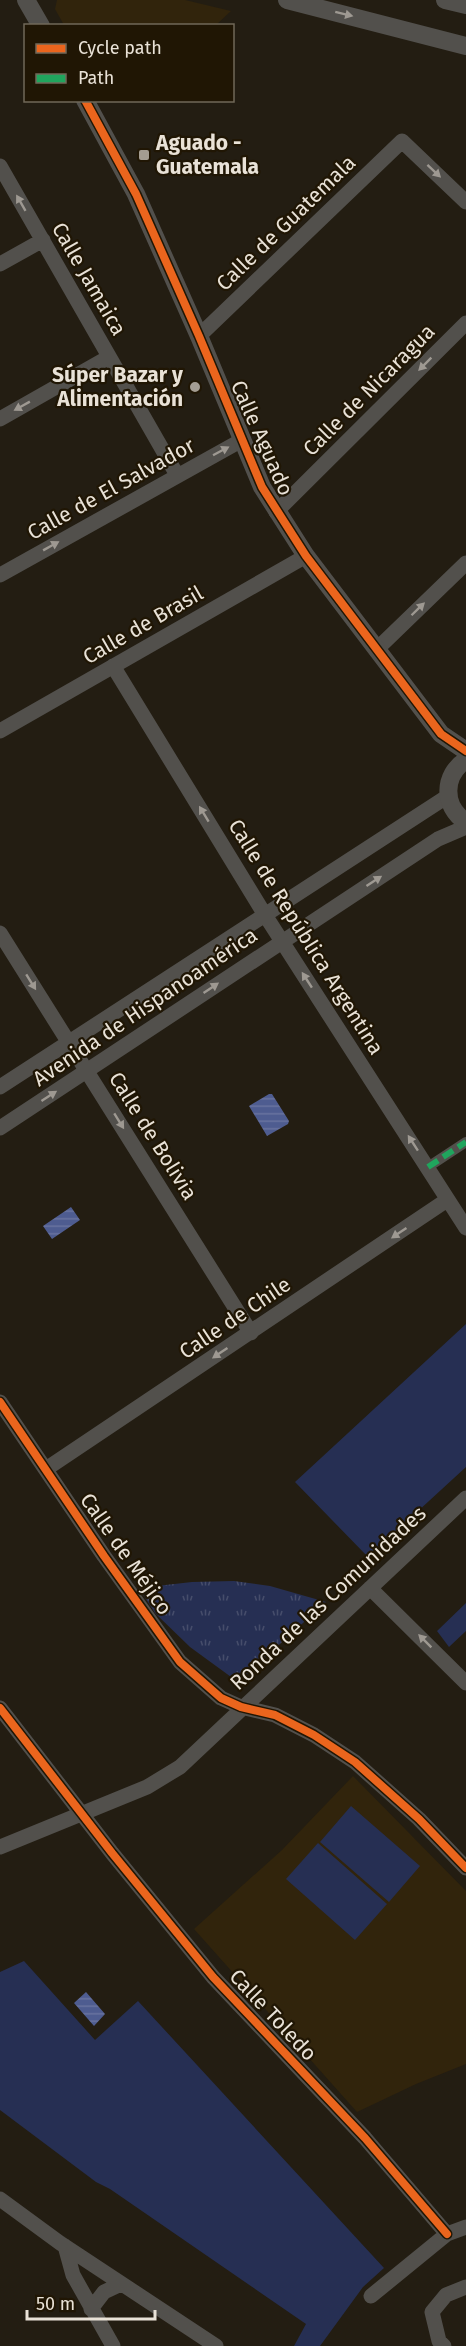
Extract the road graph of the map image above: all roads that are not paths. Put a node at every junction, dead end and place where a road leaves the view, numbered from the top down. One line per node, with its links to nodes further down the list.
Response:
1 (26, 0): 5 (street)
2 (287, 0): 6 (street, one-way to 6)
3 (445, 0): 4 (street)
4 (466, 5)
5 (40, 24)
6 (466, 46)
7 (86, 102): 13 (street, Calle Aguado)
8 (0, 166): 10 (street, Calle Jamaica, one-way to 8)
9 (466, 202): 13 (street, Calle de Guatemala, one-way to 9)
10 (43, 240): 11 (street); 14 (street, Calle Jamaica)
11 (0, 264)
12 (466, 323): 18 (street, Calle de Nicaragua, one-way to 18)
13 (199, 336): 16 (street, Calle Aguado)
14 (110, 357): 15 (street, one-way to 15); 17 (street, Calle Jamaica)
15 (0, 419)
16 (242, 440): 17 (street, Calle de El Salvador, one-way to 16); 18 (street, Calle Aguado)
17 (177, 475): 21 (street, Calle de El Salvador, one-way to 17)
18 (276, 512): 19 (street, Calle Aguado)
19 (306, 556): 22 (street, Calle Aguado); 23 (street, Calle de Brasil)
20 (466, 563): 22 (street, one-way to 20)
21 (0, 575)
22 (376, 650): 25 (street, Calle Aguado)
23 (113, 666): 24 (street, Calle de Brasil); 32 (street, Calle de República Argentina, one-way to 23)
24 (0, 731)
25 (441, 734): 26 (street, Calle Aguado); 28 (street, Calle Aguado)
26 (466, 751)
27 (466, 760): 28 (street)
28 (451, 776): 29 (street)
29 (448, 796): 30 (street); 32 (street, Avenida de Hispanoamérica)
30 (466, 822)
31 (466, 826): 34 (street, Avenida de Hispanoamérica, one-way to 31)
32 (265, 915): 34 (street, Calle de República Argentina); 35 (street, Avenida de Hispanoamérica)
33 (0, 933): 35 (street, Calle de Bolivia, one-way to 35)
34 (282, 941): 36 (street, Avenida de Hispanoamérica, one-way to 34); 40 (street, Calle de República Argentina, one-way to 34)
35 (69, 1042): 36 (street, Calle de Bolivia); 37 (street, Avenida de Hispanoamérica)
36 (88, 1071): 38 (street, Avenida de Hispanoamérica, one-way to 36); 43 (street, Calle de Bolivia, one-way to 43)
37 (0, 1087)
38 (0, 1128)
39 (466, 1142): 40 (street)
40 (428, 1167): 41 (street, Calle de República Argentina)
41 (447, 1200): 42 (street, Calle de República Argentina); 43 (street, Calle de Chile, one-way to 43)
42 (466, 1228)
43 (251, 1333): 45 (street, Calle de Chile, one-way to 45)
44 (0, 1402): 45 (street, Calle de Méjico)
45 (46, 1469): 49 (street, Calle de Méjico)
46 (466, 1498): 47 (street, Ronda de las Comunidades)
47 (370, 1588): 48 (street, one-way to 47); 49 (street, Ronda de las Comunidades)
48 (466, 1683)
49 (241, 1707): 51 (street, Ronda de las Comunidades); 53 (street, Calle de Méjico)
50 (0, 1708): 51 (street, Calle Toledo)
51 (82, 1814): 52 (street, Ronda de las Comunidades); 56 (street, Calle Toledo)
52 (0, 1846)
53 (466, 1868)
54 (0, 2199): 57 (street)
55 (466, 2227): 56 (street)
56 (447, 2234): 60 (street)
57 (65, 2246): 58 (street); 61 (street)
58 (121, 2284): 61 (street); 63 (street)
59 (466, 2288): 64 (street)
60 (371, 2296)
61 (91, 2309): 62 (street)
62 (113, 2346)
63 (216, 2346)
64 (444, 2346)

